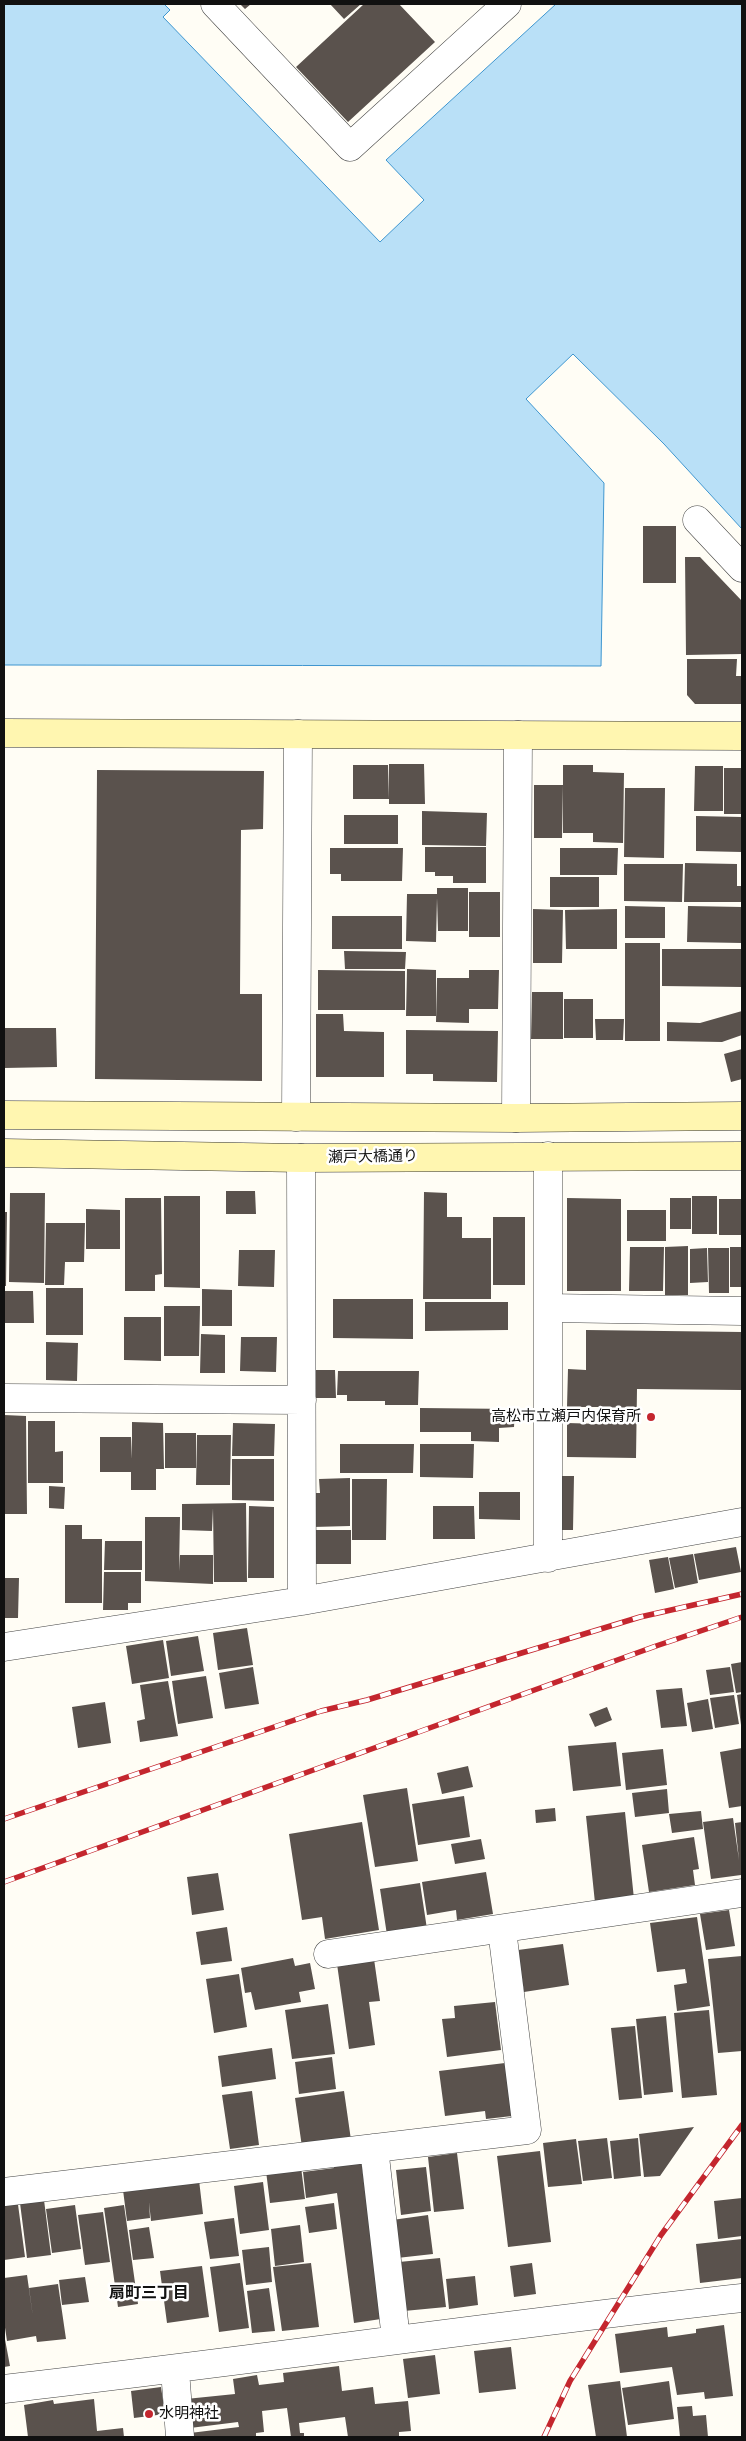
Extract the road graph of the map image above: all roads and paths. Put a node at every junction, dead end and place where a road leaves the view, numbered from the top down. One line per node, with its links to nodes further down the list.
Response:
1 (215, 4): 2 (street)
2 (507, 4)
3 (698, 520): 4 (street)
4 (742, 568)
5 (4, 733): 6 (street)
6 (298, 734): 7 (street); 11 (street)
7 (518, 735): 8 (street); 12 (street)
8 (742, 736)
9 (4, 1116): 11 (street)
10 (742, 1116): 12 (street)
11 (296, 1118): 12 (street)
12 (516, 1118)
13 (4, 1154): 16 (street, 瀬戸大橋通り)
14 (548, 1156): 15 (street, 瀬戸大橋通り); 16 (street, 瀬戸大橋通り); 17 (street)
15 (742, 1156)
16 (301, 1158): 20 (street)
17 (548, 1308): 18 (street); 22 (street)
18 (742, 1311)
19 (4, 1398): 20 (street)
20 (302, 1400): 23 (street)
21 (742, 1522): 22 (street)
22 (548, 1558): 23 (street)
23 (302, 1601): 24 (street)
24 (4, 1647)
25 (742, 1892): 26 (street)
26 (502, 1930): 27 (street); 28 (street)
27 (328, 1954)
28 (374, 2148): 29 (street); 31 (street)
29 (4, 2192)
30 (742, 2298): 31 (street)
31 (396, 2339): 32 (street)
32 (175, 2370): 33 (street); 34 (street)
33 (4, 2389)
34 (180, 2437)

